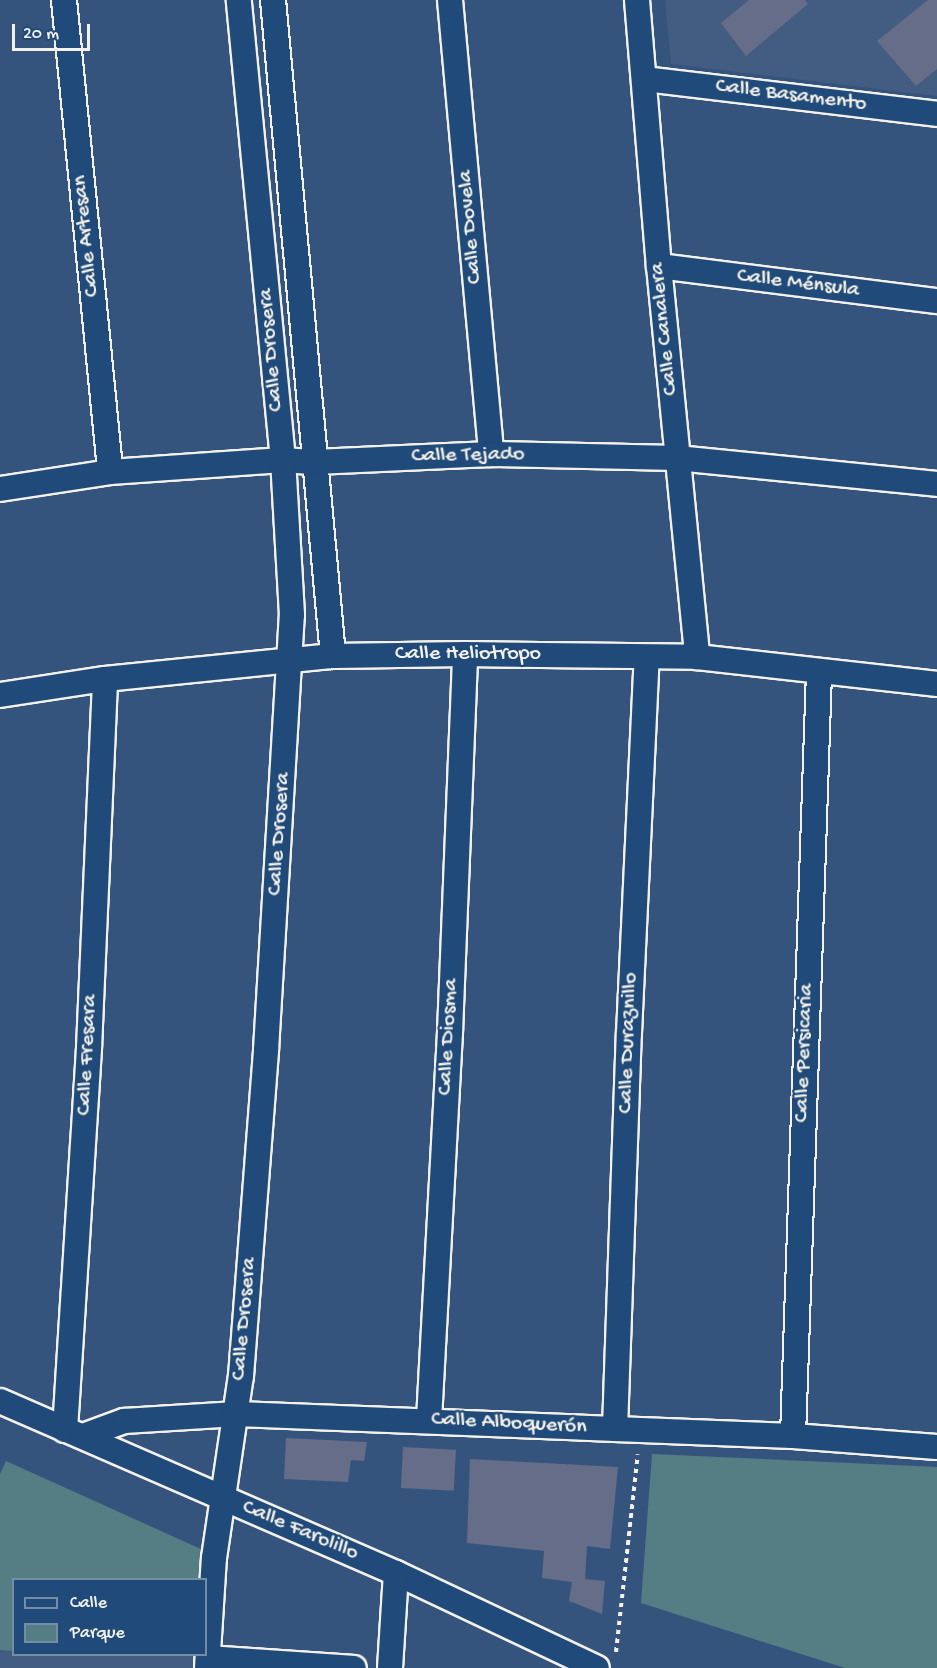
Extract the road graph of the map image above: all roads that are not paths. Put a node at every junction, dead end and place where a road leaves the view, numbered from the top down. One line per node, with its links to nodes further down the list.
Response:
1 (64, 0): 14 (street, Calle Artesan)
2 (239, 0): 12 (street, Calle Drosera)
3 (273, 0): 13 (street, Calle Drosera)
4 (450, 0): 10 (street, Calle Dovela)
5 (637, 0): 6 (street, Calle Canalera)
6 (645, 79): 7 (street, Calle Basamento); 8 (street, Calle Canalera)
7 (937, 114)
8 (659, 266): 9 (street, Calle Ménsula); 11 (street, Calle Canalera)
9 (937, 301)
10 (491, 454): 11 (street, Calle Tejado); 13 (street, Calle Tejado)
11 (678, 458): 15 (street, Calle Tejado); 20 (street, Calle Canalera)
12 (283, 460): 13 (street, Calle Tejado); 14 (street, Calle Tejado); 21 (street, Calle Drosera)
13 (315, 462): 18 (street, Calle Drosera)
14 (110, 472): 16 (street, Calle Tejado)
15 (937, 484)
16 (0, 489)
17 (465, 654): 18 (street, Calle Heliotropo); 19 (street, Calle Heliotropo); 28 (street, Calle Diosma)
18 (333, 656): 21 (street, Calle Heliotropo)
19 (647, 657): 20 (street, Calle Heliotropo); 29 (street, Calle Duraznillo)
20 (697, 657): 22 (street, Calle Heliotropo)
21 (290, 662): 23 (street, Calle Heliotropo); 27 (street, Calle Drosera)
22 (819, 671): 24 (street, Calle Heliotropo); 31 (street, Calle Persicaria)
23 (105, 679): 25 (street, Calle Heliotropo); 30 (street, Calle Fresara)
24 (937, 684)
25 (0, 695)
26 (0, 1401): 30 (street, Calle Farolillo)
27 (237, 1414): 28 (street, Calle Alboquerón); 30 (street, Calle Alboquerón); 33 (street, Calle Drosera)
28 (429, 1420): 29 (street, Calle Alboquerón)
29 (615, 1429): 31 (street, Calle Alboquerón)
30 (74, 1433): 33 (street, Calle Farolillo)
31 (793, 1436): 32 (street, Calle Alboquerón)
32 (937, 1447)
33 (224, 1499): 34 (street, Calle Farolillo); 36 (street, Calle Drosera)
34 (396, 1573): 37 (street, Calle Farolillo); 39 (street)
35 (606, 1662): 37 (street, Calle Farolillo)
36 (208, 1663): 38 (street)
37 (573, 1663)
38 (354, 1668)
39 (390, 1668)

